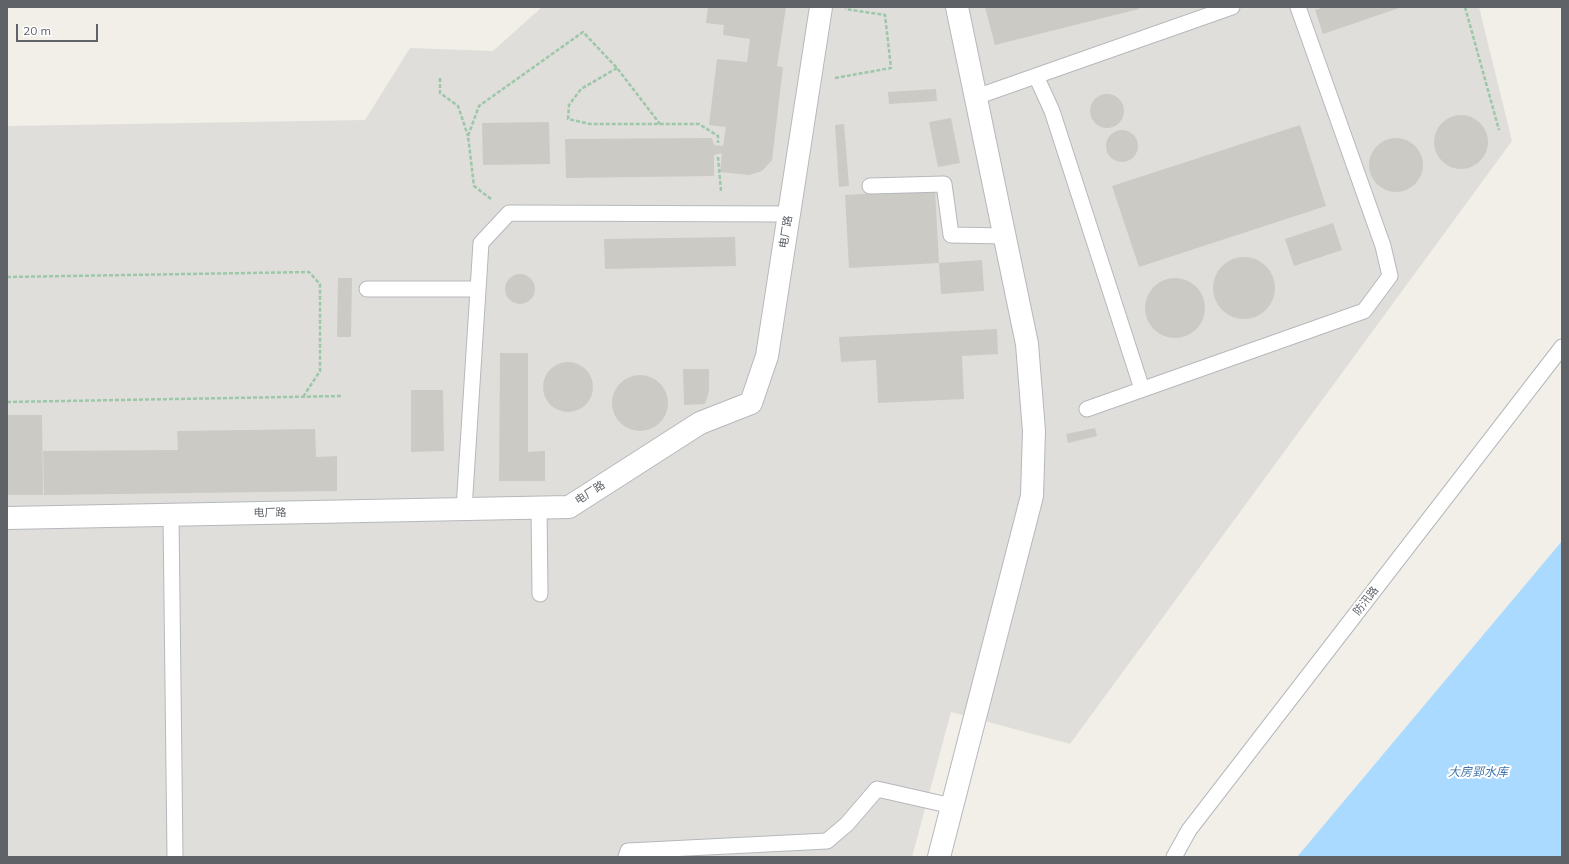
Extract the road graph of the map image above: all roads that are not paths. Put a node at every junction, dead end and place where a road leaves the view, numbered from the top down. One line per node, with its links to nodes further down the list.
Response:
1 (957, 7): 6 (street)
2 (1232, 7): 5 (lane)
3 (1298, 7): 13 (lane)
4 (830, 8): 8 (street, 电厂路)
5 (1036, 76): 6 (lane); 13 (lane)
6 (976, 97): 9 (street)
7 (870, 186): 9 (lane)
8 (789, 214): 11 (lane); 15 (street, 电厂路)
9 (1005, 236): 20 (street)
10 (367, 289): 11 (lane)
11 (478, 289): 16 (lane)
12 (1562, 347): 24 (lane, 防汛路)
13 (1142, 389): 14 (lane)
14 (1087, 409)
15 (539, 508): 16 (street, 电厂路); 19 (lane)
16 (464, 509): 17 (street, 电厂路)
17 (171, 515): 18 (street, 电厂路); 21 (lane)
18 (7, 518)
19 (540, 594)
20 (952, 806): 22 (lane); 23 (street)
21 (175, 857)
22 (626, 857)
23 (939, 857)
24 (1174, 857)

